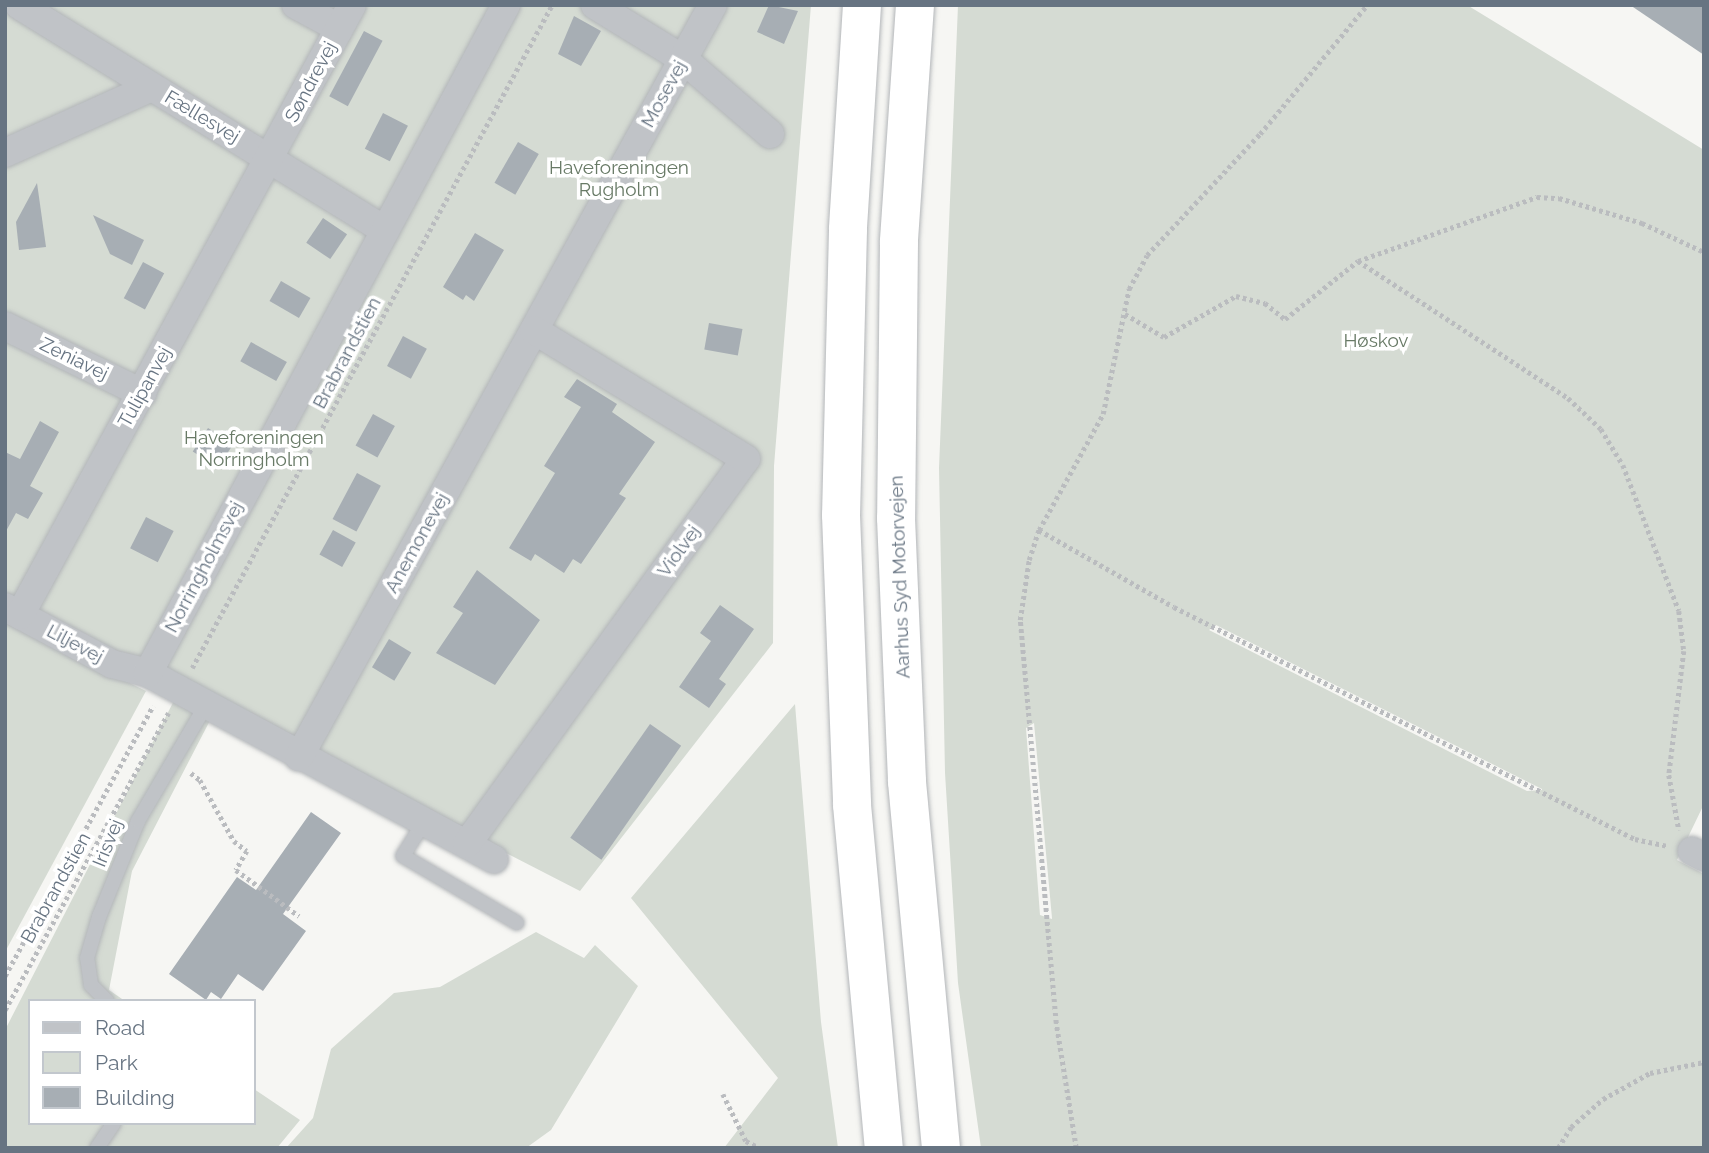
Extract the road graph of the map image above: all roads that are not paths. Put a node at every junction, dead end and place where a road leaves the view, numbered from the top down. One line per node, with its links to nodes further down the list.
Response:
1 (19, 5): 10 (street, Fællesvej)
2 (296, 5): 8 (street)
3 (506, 5): 14 (street, Norringholmsvej)
4 (595, 5): 9 (street)
5 (713, 5): 9 (street, Mosevej)
6 (862, 5): 29 (highway)
7 (915, 5): 30 (highway, Aarhus Syd Motorvejen)
8 (346, 16): 13 (street, Søndrevej)
9 (683, 59): 11 (street); 16 (street, Mosevej)
10 (152, 88): 12 (street); 13 (street, Fællesvej)
11 (770, 134)
12 (5, 153)
13 (270, 159): 14 (street, Fællesvej); 17 (street, Tulipanvej)
14 (385, 230): 19 (street, Norringholmsvej)
15 (5, 326): 17 (street, Zeniavej)
16 (534, 330): 21 (street, Anemonevej); 23 (street, Violvej)
17 (142, 393): 18 (street, Tulipanvej)
18 (13, 611): 19 (street, Liljevej)
19 (148, 673): 20 (street)
20 (205, 707): 21 (street); 26 (lane, Irisvej)
21 (299, 757): 22 (street)
22 (425, 822): 23 (street); 25 (lane)
23 (467, 844): 24 (street)
24 (494, 859)
25 (517, 923)
26 (105, 999)
27 (113, 1125): 28 (lane)
28 (97, 1148)
29 (884, 1148)
30 (941, 1148)

